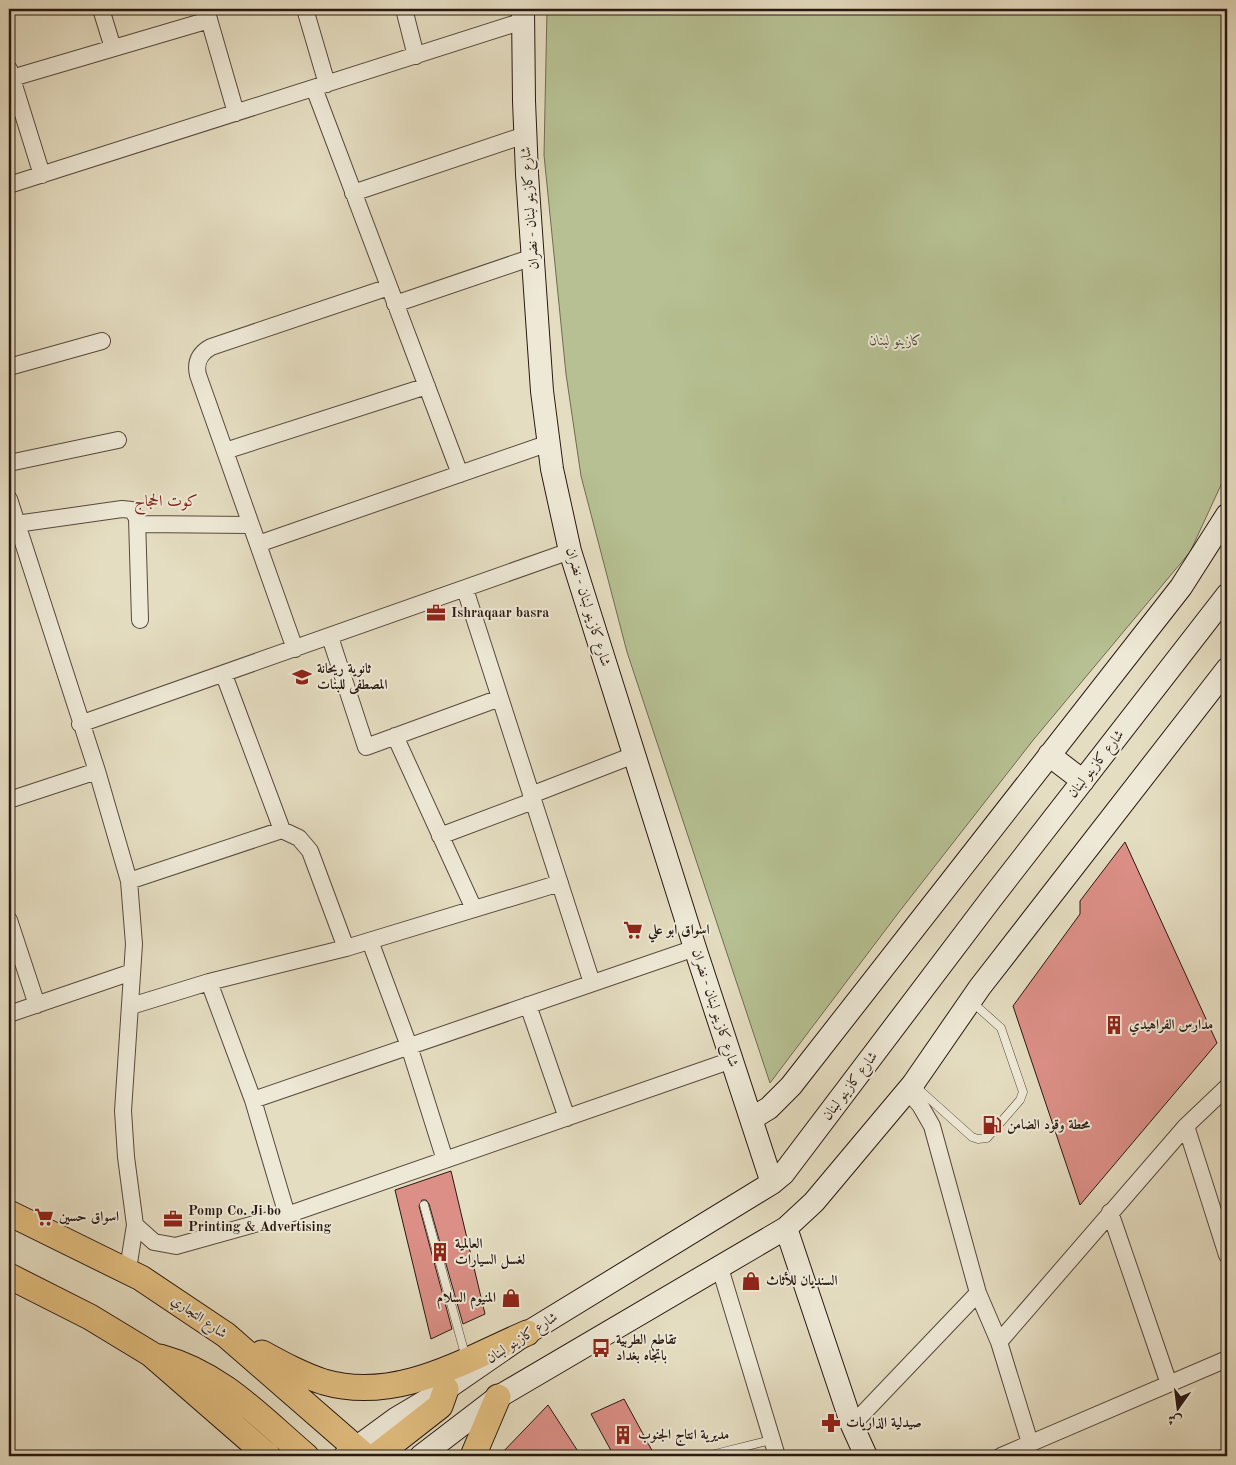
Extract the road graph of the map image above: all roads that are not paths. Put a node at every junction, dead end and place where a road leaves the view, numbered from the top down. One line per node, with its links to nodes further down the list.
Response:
1 (102, 9): 6 (street)
2 (305, 9): 9 (street)
3 (404, 9): 7 (street)
4 (207, 14): 6 (street); 10 (street)
5 (523, 15): 7 (street); 11 (main road, شارع كازينو لبنان - نضران)
6 (114, 48): 8 (street)
7 (416, 56): 9 (street)
8 (10, 73): 12 (street)
9 (320, 86): 10 (street); 14 (street)
10 (236, 113): 12 (street)
11 (525, 135): 14 (street); 15 (main road, شارع كازينو لبنان - نضران)
12 (42, 175): 13 (street)
13 (9, 185)
14 (353, 193): 16 (street)
15 (533, 256): 17 (street); 22 (main road, شارع كازينو لبنان - نضران)
16 (389, 287): 17 (street); 23 (street)
17 (396, 304): 20 (street)
18 (102, 341): 19 (street)
19 (9, 367)
20 (426, 386): 23 (street); 25 (street)
21 (118, 440): 24 (street)
22 (549, 443): 25 (street); 32 (main road, شارع كازينو لبنان - نضران)
23 (225, 451): 30 (street)
24 (9, 463)
25 (460, 474): 31 (street)
26 (9, 499): 28 (street)
27 (1227, 515): 44 (main road)
28 (12, 524): 29 (street); 41 (street)
29 (138, 524): 30 (street); 35 (street)
30 (251, 525): 31 (street)
31 (258, 544): 37 (street)
32 (570, 551): 33 (street); 43 (main road, شارع كازينو لبنان - نضران)
33 (465, 589): 36 (street); 40 (street)
34 (1227, 595): 46 (main road, شارع كازينو لبنان)
35 (140, 620)
36 (330, 637): 37 (street); 42 (street)
37 (295, 649): 39 (street)
38 (1227, 669): 61 (main road)
39 (224, 675): 41 (street); 49 (street)
40 (500, 698): 42 (street); 47 (street)
41 (80, 724): 45 (street)
42 (394, 736): 50 (street)
43 (634, 755): 47 (street); 57 (main road, شارع كازينو لبنان - نضران)
44 (1049, 756): 46 (main road); 72 (main road)
45 (97, 771): 48 (street); 51 (street)
46 (1083, 781): 75 (main road, شارع كازينو لبنان)
47 (532, 798): 50 (street); 52 (street)
48 (9, 800)
49 (282, 830): 51 (street); 56 (street)
50 (440, 836): 53 (street)
51 (129, 881): 58 (street)
52 (560, 883): 53 (street); 60 (street)
53 (474, 909): 55 (street)
54 (9, 920): 62 (street)
55 (370, 941): 56 (street); 66 (street)
56 (346, 948): 59 (street)
57 (695, 948): 60 (street); 67 (main road, شارع كازينو لبنان - نضران)
58 (132, 972): 62 (street); 63 (street)
59 (209, 982): 63 (street); 70 (street)
60 (592, 983): 64 (street)
61 (970, 1000): 68 (main road); 68 (lane)
62 (36, 1005): 65 (street)
63 (131, 1006): 80 (street)
64 (528, 1006): 66 (street); 71 (street)
65 (9, 1014)
66 (409, 1046): 70 (street); 74 (street)
67 (732, 1060): 71 (street); 72 (main road, شارع كازينو لبنان - نضران)
68 (910, 1087): 81 (main road); 86 (street)
69 (1227, 1087): 73 (street)
70 (253, 1100): 79 (street)
71 (567, 1118): 74 (street)
72 (751, 1119): 75 (main road, شارع كازينو لبنان - نضران)
73 (1186, 1126): 77 (street); 82 (street)
74 (445, 1160): 79 (street)
75 (772, 1183): 87 (main road, شارع كازينو لبنان)
76 (424, 1205): 92 (lane)
77 (1110, 1212): 89 (street); 93 (street)
78 (9, 1213): 84 (main road, شارع التجاري)
79 (287, 1215): 80 (street)
80 (135, 1225): 84 (street)
81 (786, 1228): 83 (main road); 97 (main road)
82 (1227, 1255)
83 (720, 1268): 95 (main road); 98 (street)
84 (128, 1269): 88 (main road, شارع التجاري)
85 (9, 1276): 90 (main road)
86 (978, 1293): 89 (street); 97 (street)
87 (527, 1334): 92 (main road); 94 (main road, شارع كازينو لبنان)
88 (226, 1335): 92 (main road); 100 (main road, شارع التجاري)
89 (999, 1342): 99 (street)
90 (151, 1354): 96 (main road); 103 (main road)
91 (1227, 1359): 93 (street)
92 (466, 1360)
93 (1169, 1384): 99 (street)
94 (446, 1388): 100 (main road)
95 (498, 1397): 104 (main road); 105 (main road)
96 (225, 1419): 101 (main road); 102 (main road)
97 (852, 1425): 108 (main road)
98 (771, 1440): 106 (lane); 107 (street)
99 (1030, 1443): 109 (street)
100 (360, 1454)
101 (244, 1456)
102 (268, 1456)
103 (306, 1456)
104 (421, 1456)
105 (473, 1456)
106 (707, 1456)
107 (776, 1456)
108 (866, 1456)
109 (1001, 1456)

